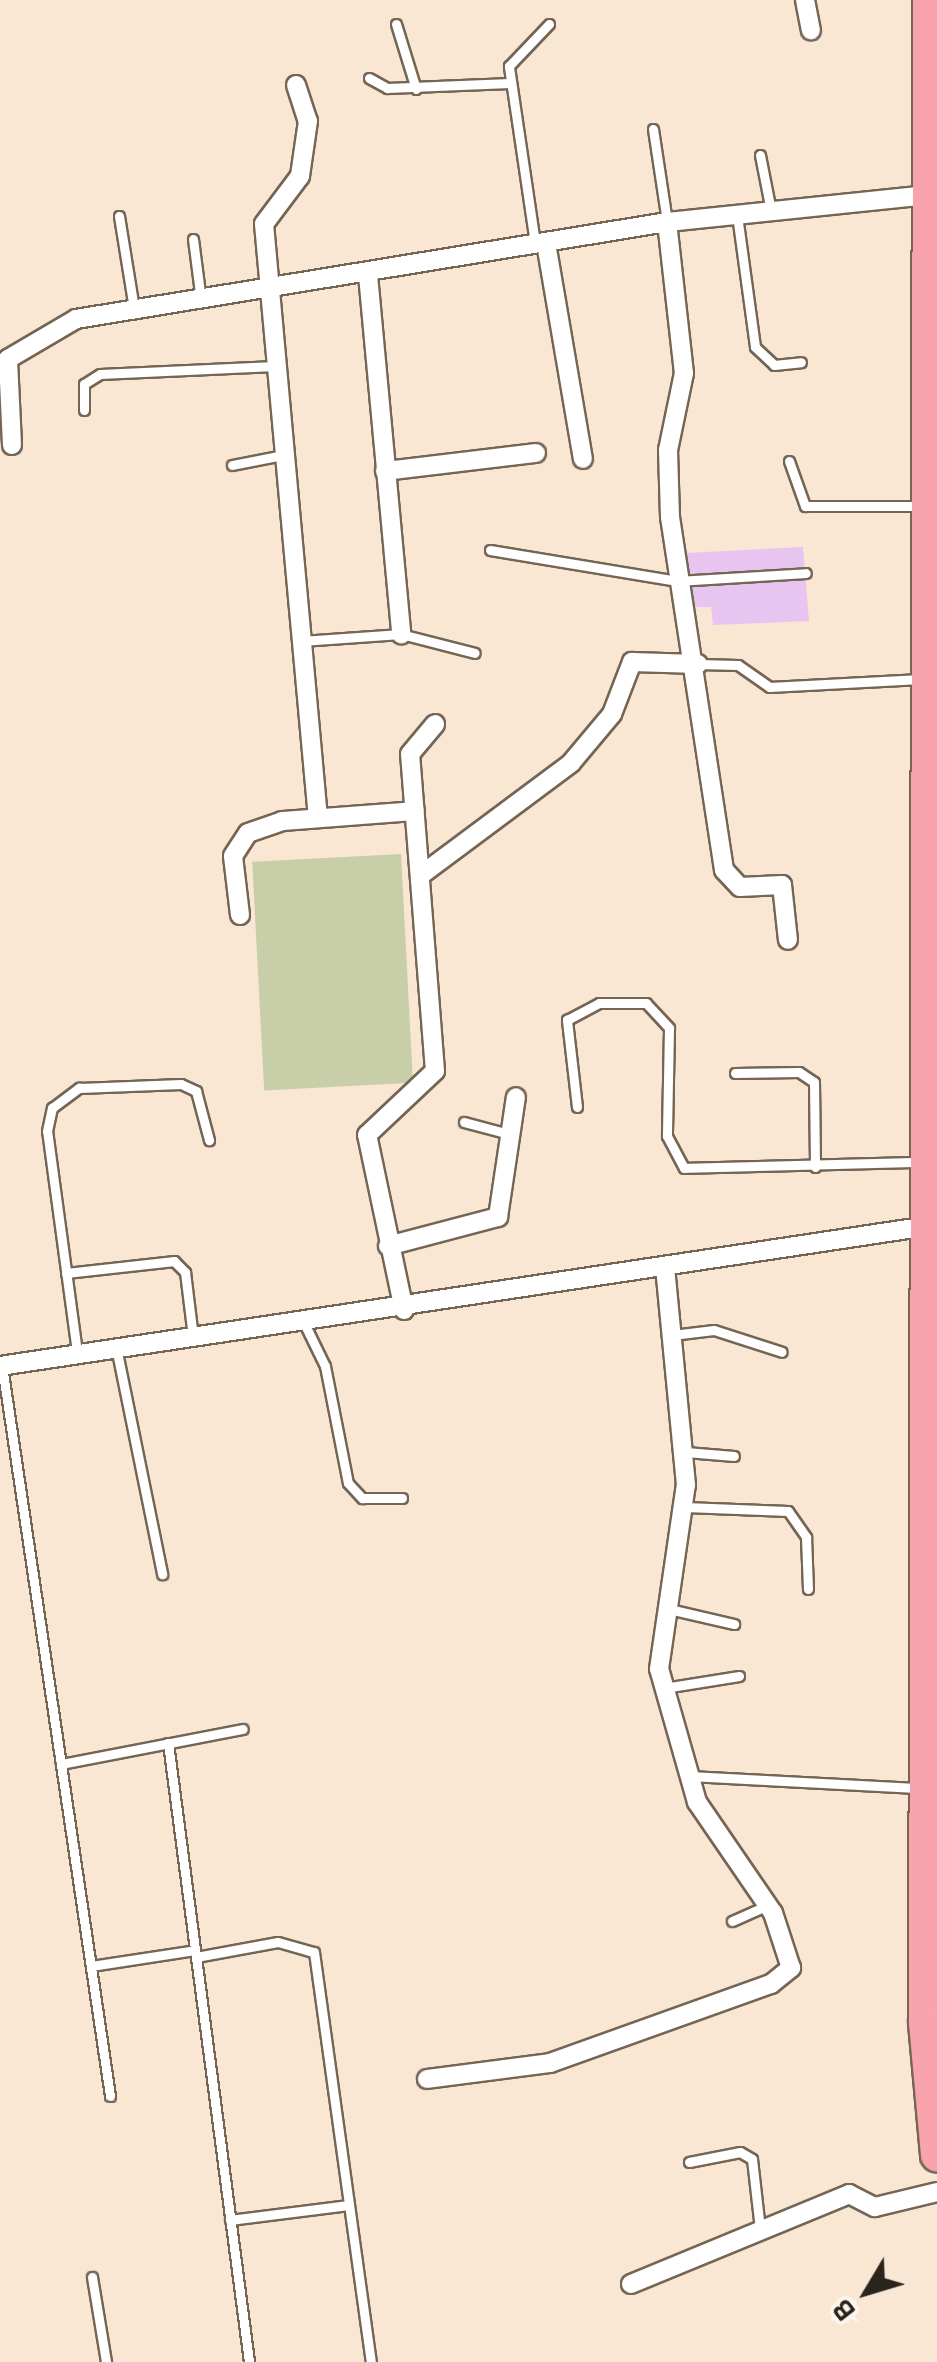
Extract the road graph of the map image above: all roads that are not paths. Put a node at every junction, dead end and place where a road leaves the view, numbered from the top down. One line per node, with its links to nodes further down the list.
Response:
1 (805, 0): 5 (street)
2 (929, 0): 12 (highway)
3 (396, 24): 9 (lane)
4 (550, 24): 7 (lane)
5 (811, 30)
6 (368, 78): 9 (lane)
7 (510, 83): 9 (lane); 19 (lane)
8 (296, 85): 21 (street)
9 (416, 89)
10 (653, 128): 17 (lane)
11 (760, 154): 14 (lane)
12 (933, 156): 13 (highway)
13 (930, 194): 14 (street); 35 (highway)
14 (771, 211): 15 (street)
15 (736, 214): 17 (street); 25 (lane)
16 (119, 216): 23 (lane)
17 (667, 222): 19 (street); 38 (street)
18 (193, 239): 22 (lane)
19 (541, 244): 20 (street); 31 (street)
20 (368, 275): 21 (street); 34 (street)
21 (270, 293): 22 (street); 26 (street)
22 (200, 301): 23 (street)
23 (134, 309): 24 (street)
24 (4, 359): 28 (street)
25 (801, 362)
26 (275, 366): 27 (lane); 30 (street)
27 (84, 410)
28 (12, 445)
29 (536, 453): 34 (street)
30 (283, 455): 33 (lane); 40 (street)
31 (583, 459)
32 (789, 461): 35 (lane)
33 (232, 465)
34 (385, 472): 39 (street)
35 (929, 506): 43 (highway)
36 (490, 550): 38 (lane)
37 (806, 573): 38 (lane)
38 (677, 581): 42 (street)
39 (401, 634): 40 (lane); 41 (lane)
40 (301, 642): 46 (street)
41 (475, 652)
42 (698, 664): 43 (lane); 47 (street); 49 (street)
43 (928, 679): 50 (highway)
44 (434, 724): 45 (street)
45 (415, 811): 46 (street); 47 (street)
46 (318, 818): 48 (street)
47 (421, 875): 60 (street)
48 (240, 915)
49 (788, 940)
50 (930, 998): 57 (highway)
51 (735, 1072): 58 (lane)
52 (516, 1097): 55 (street)
53 (577, 1107): 58 (lane)
54 (464, 1122): 55 (lane)
55 (512, 1135): 60 (street)
56 (209, 1140): 62 (lane)
57 (927, 1162): 58 (lane); 59 (highway)
58 (815, 1167)
59 (932, 1226): 61 (street); 71 (highway)
60 (388, 1246): 63 (street)
61 (665, 1268): 63 (street); 65 (street)
62 (66, 1273): 66 (lane); 68 (lane)
63 (404, 1310): 64 (street)
64 (304, 1323): 66 (street); 74 (lane)
65 (672, 1335): 69 (lane); 72 (street)
66 (194, 1337): 67 (street)
67 (116, 1347): 68 (street); 76 (lane)
68 (78, 1352): 70 (street)
69 (782, 1352)
70 (1, 1366): 85 (lane)
71 (932, 1406): 78 (highway)
72 (686, 1452): 73 (lane); 75 (street)
73 (734, 1456)
74 (402, 1498)
75 (684, 1506): 77 (lane); 79 (street)
76 (162, 1574)
77 (808, 1589)
78 (931, 1605): 87 (highway)
79 (662, 1609): 80 (lane); 82 (street)
80 (734, 1624)
81 (739, 1676): 82 (lane)
82 (664, 1688): 86 (street)
83 (243, 1729): 84 (lane)
84 (168, 1743): 85 (lane); 90 (lane)
85 (61, 1764): 91 (lane)
86 (690, 1776): 87 (lane); 88 (street)
87 (925, 1788): 94 (highway)
88 (768, 1905): 89 (lane); 92 (street)
89 (732, 1921)
90 (196, 1954): 91 (lane); 97 (lane); 98 (lane)
91 (91, 1966): 93 (lane)
92 (427, 2078)
93 (110, 2096)
94 (936, 2138)
95 (689, 2162): 99 (lane)
96 (937, 2192): 99 (street)
97 (348, 2205): 98 (lane); 104 (lane)
98 (230, 2220): 103 (lane)
99 (760, 2229): 101 (street)
100 (92, 2277): 102 (lane)
101 (631, 2284)
102 (106, 2362)
103 (248, 2362)
104 (371, 2362)

